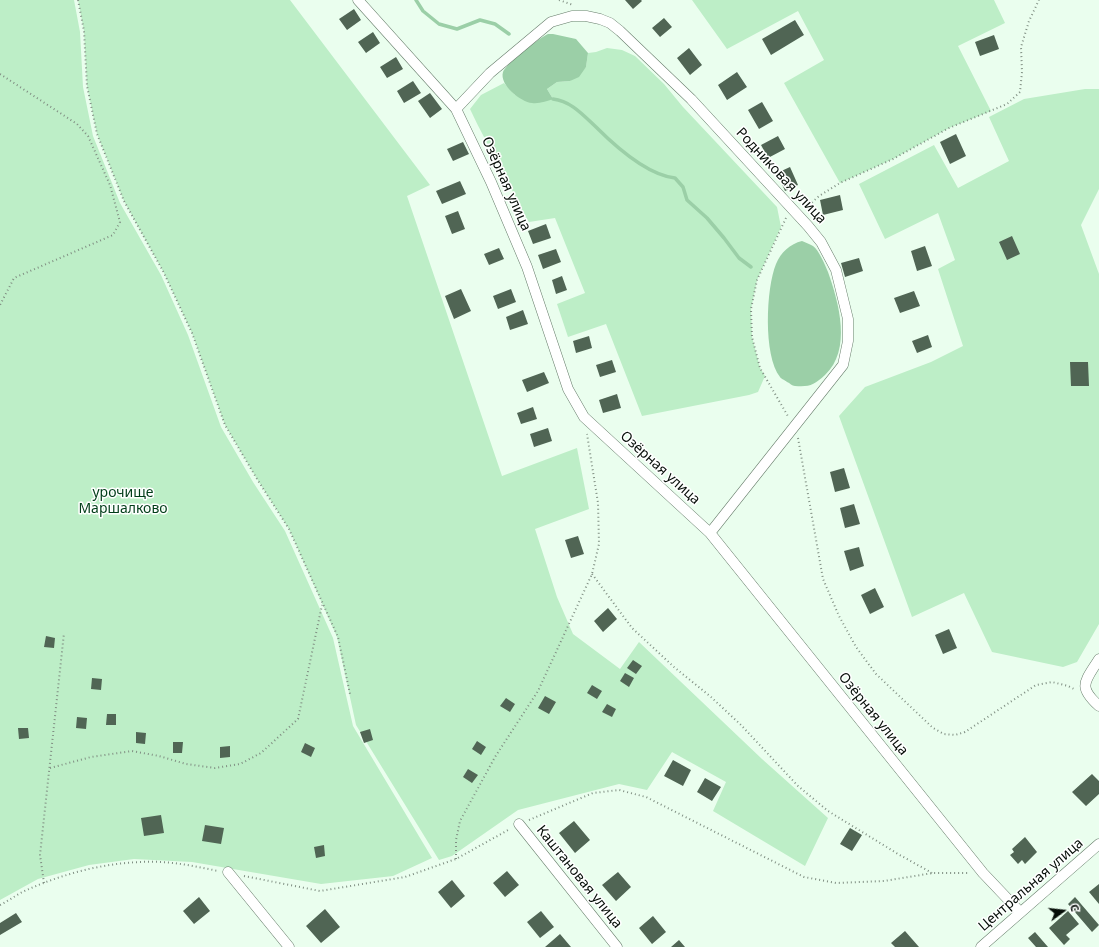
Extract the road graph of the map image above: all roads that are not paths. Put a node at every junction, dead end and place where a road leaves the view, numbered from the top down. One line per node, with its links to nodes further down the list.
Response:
1 (358, 0): 2 (street, Озёрная улица)
2 (456, 109): 3 (street, Озёрная улица); 3 (street, Родниковая улица)
3 (710, 533): 9 (street, Озёрная улица)
4 (1099, 659): 5 (street)
5 (1099, 706)
6 (519, 824): 11 (street, Каштановая улица)
7 (1099, 844): 9 (street, Центральная улица)
8 (228, 872): 10 (street)
9 (1020, 912): 12 (street, Центральная улица)
10 (289, 947)
11 (617, 947)
12 (981, 947)

